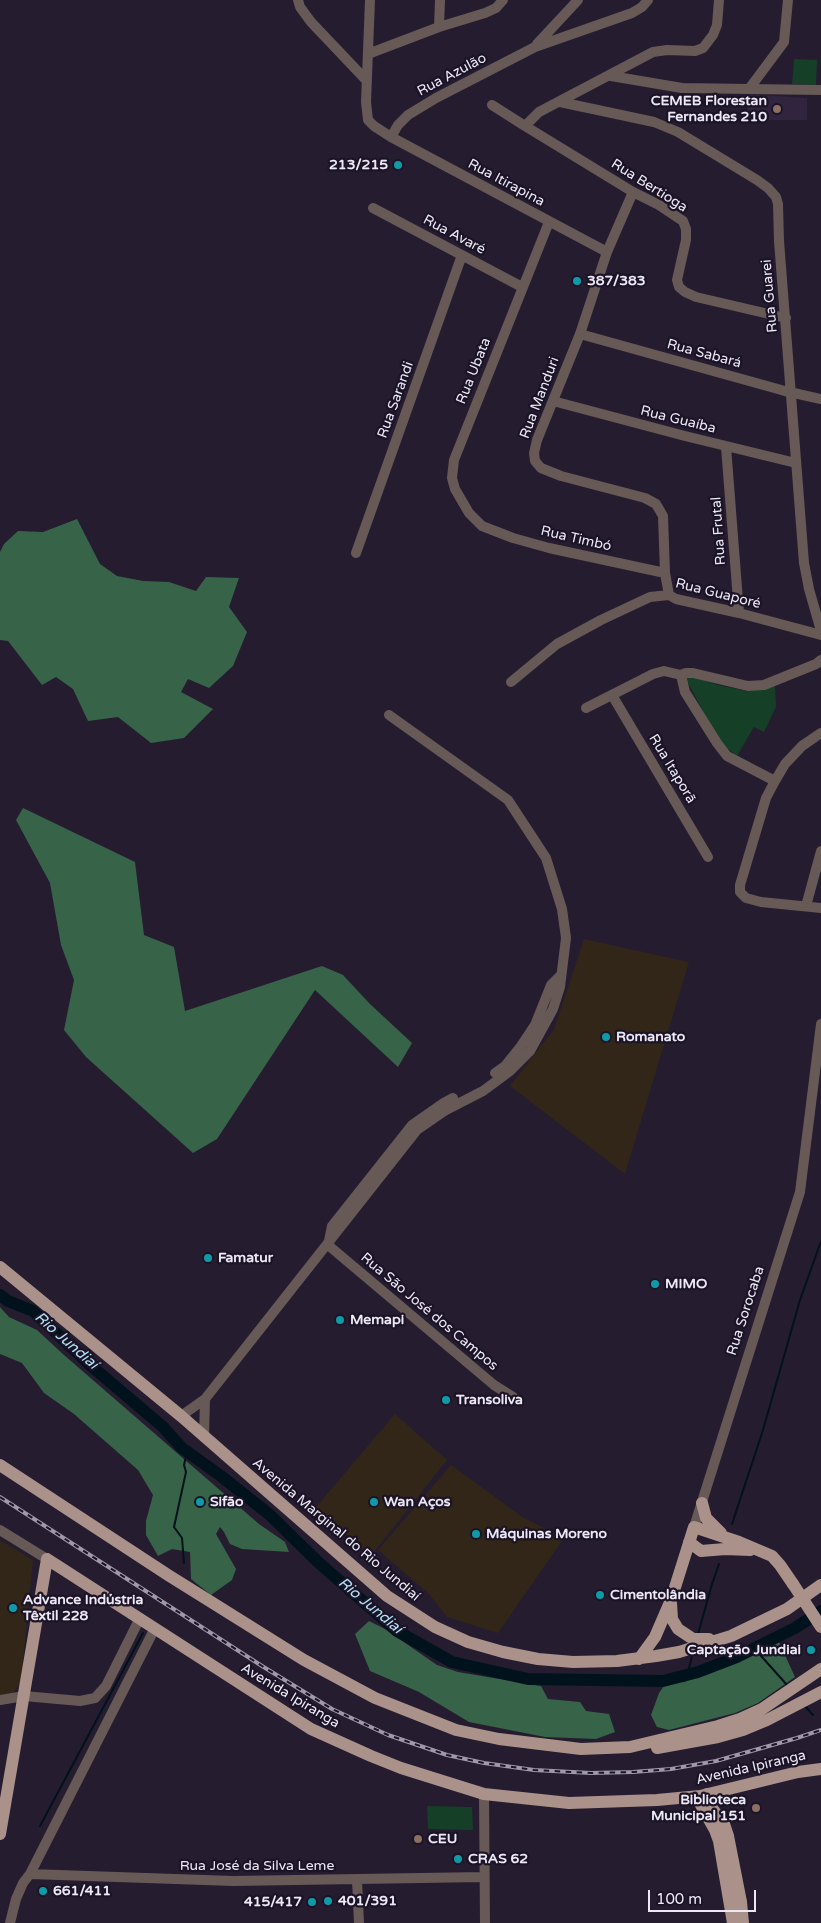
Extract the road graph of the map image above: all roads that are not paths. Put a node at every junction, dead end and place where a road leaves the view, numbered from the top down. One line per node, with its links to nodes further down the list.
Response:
1 (298, 0): 15 (street)
2 (370, 0): 13 (street)
3 (440, 0): 10 (street)
4 (503, 0): 10 (street)
5 (578, 0): 9 (street)
6 (648, 0): 11 (street)
7 (720, 0): 14 (street)
8 (788, 0): 16 (street)
9 (569, 11): 11 (street); 12 (street)
10 (439, 27): 13 (street)
11 (581, 31): 12 (street)
12 (535, 47): 21 (street, Rua Azulão)
13 (368, 54): 15 (street)
14 (610, 76): 16 (street); 18 (street)
15 (367, 81): 21 (street, Rua Itirapina)
16 (749, 89): 17 (street)
17 (821, 90)
18 (560, 102): 20 (street); 28 (street, Rua Guarei)
19 (492, 105): 20 (street, Rua Bertioga)
20 (525, 126): 22 (street, Rua Bertioga)
21 (391, 137): 24 (street, Rua Itirapina)
22 (633, 192): 25 (street, Rua Manduri); 28 (street, Rua Bertioga)
23 (373, 208): 26 (street, Rua Avaré)
24 (549, 222): 25 (street, Rua Itirapina); 27 (street, Rua Ubata)
25 (607, 252): 29 (street, Rua Manduri)
26 (462, 255): 27 (street, Rua Avaré); 36 (street, Rua Sarandi)
27 (522, 286): 35 (street, Rua Ubata)
28 (786, 318): 30 (street, Rua Guarei)
29 (580, 334): 30 (street, Rua Sabará); 32 (street, Rua Manduri)
30 (791, 392): 31 (street, Rua Sabará); 34 (street, Rua Guarei)
31 (821, 399)
32 (553, 402): 33 (street, Rua Guaíba); 37 (street, Rua Manduri)
33 (726, 447): 34 (street, Rua Guaíba); 39 (street, Rua Frutal)
34 (796, 463): 40 (street, Rua Guarei)
35 (482, 526): 37 (street, Rua Timbó)
36 (356, 554)
37 (664, 573): 38 (street, Rua Manduri)
38 (669, 595): 39 (street, Rua Guaporé); 44 (street, Rua Guaporé)
39 (739, 613): 41 (street, Rua Guaporé)
40 (821, 631)
41 (821, 635)
42 (821, 660): 43 (street)
43 (681, 675): 45 (street); 49 (street)
44 (511, 682)
45 (612, 695): 46 (street); 51 (street, Rua Itaporã)
46 (586, 708)
47 (389, 715): 55 (street)
48 (821, 732): 49 (street)
49 (775, 781): 52 (street)
50 (821, 851): 52 (street)
51 (708, 857)
52 (806, 906): 53 (street)
53 (821, 908)
54 (821, 1024): 62 (street, Rua Sorocaba)
55 (328, 1244): 57 (street, Rua São José dos Campos); 58 (street)
56 (0, 1267): 59 (main road, Avenida Marginal do Rio Jundiaí)
57 (513, 1397)
58 (205, 1399): 59 (street); 60 (street)
59 (180, 1416): 60 (main road, Avenida Marginal do Rio Jundiaí)
60 (204, 1437): 76 (main road, Avenida Marginal do Rio Jundiaí)
61 (0, 1465): 81 (main road)
62 (702, 1503): 63 (street, Rua Sorocaba); 66 (main road)
63 (694, 1527): 65 (main road, Rua Sorocaba); 66 (main road)
64 (0, 1530): 69 (street, Avenida Ipiranga)
65 (689, 1542): 67 (main road); 70 (main road, Rua Sorocaba)
66 (739, 1542): 68 (main road)
67 (701, 1551): 68 (main road); 70 (main road)
68 (762, 1551): 74 (main road, bridge)
69 (47, 1559): 73 (main road, Avenida Ipiranga); 79 (main road)
70 (680, 1570): 72 (main road, Rua Sorocaba)
71 (821, 1585): 75 (main road, Avenida Marginal do Rio Jundiaí)
72 (671, 1600): 75 (main road); 76 (main road, Rua Sorocaba)
73 (147, 1623): 79 (street); 83 (main road, Avenida Ipiranga); 89 (street)
74 (821, 1627)
75 (731, 1636): 76 (main road, Avenida Marginal do Rio Jundiaí)
76 (639, 1659)
77 (821, 1669): 81 (main road)
78 (821, 1692): 81 (main road)
79 (24, 1696): 80 (street); 87 (main road)
80 (0, 1700)
81 (630, 1747)
82 (821, 1769): 84 (main road, Avenida Ipiranga)
83 (484, 1794): 85 (main road, Avenida Ipiranga); 90 (street)
84 (704, 1795): 85 (main road, Avenida Ipiranga); 86 (main road); 88 (main road)
85 (657, 1800): 86 (main road, Avenida Ipiranga)
86 (707, 1818): 88 (main road)
87 (0, 1834)
88 (726, 1853): 95 (main road); 96 (main road)
89 (30, 1874): 91 (street, Rua José da Silva Leme); 92 (street)
90 (483, 1877): 91 (street, Rua José da Silva Leme); 94 (street)
91 (357, 1880): 93 (street)
92 (10, 1923)
93 (358, 1923)
94 (485, 1923)
95 (733, 1923)
96 (743, 1923)

